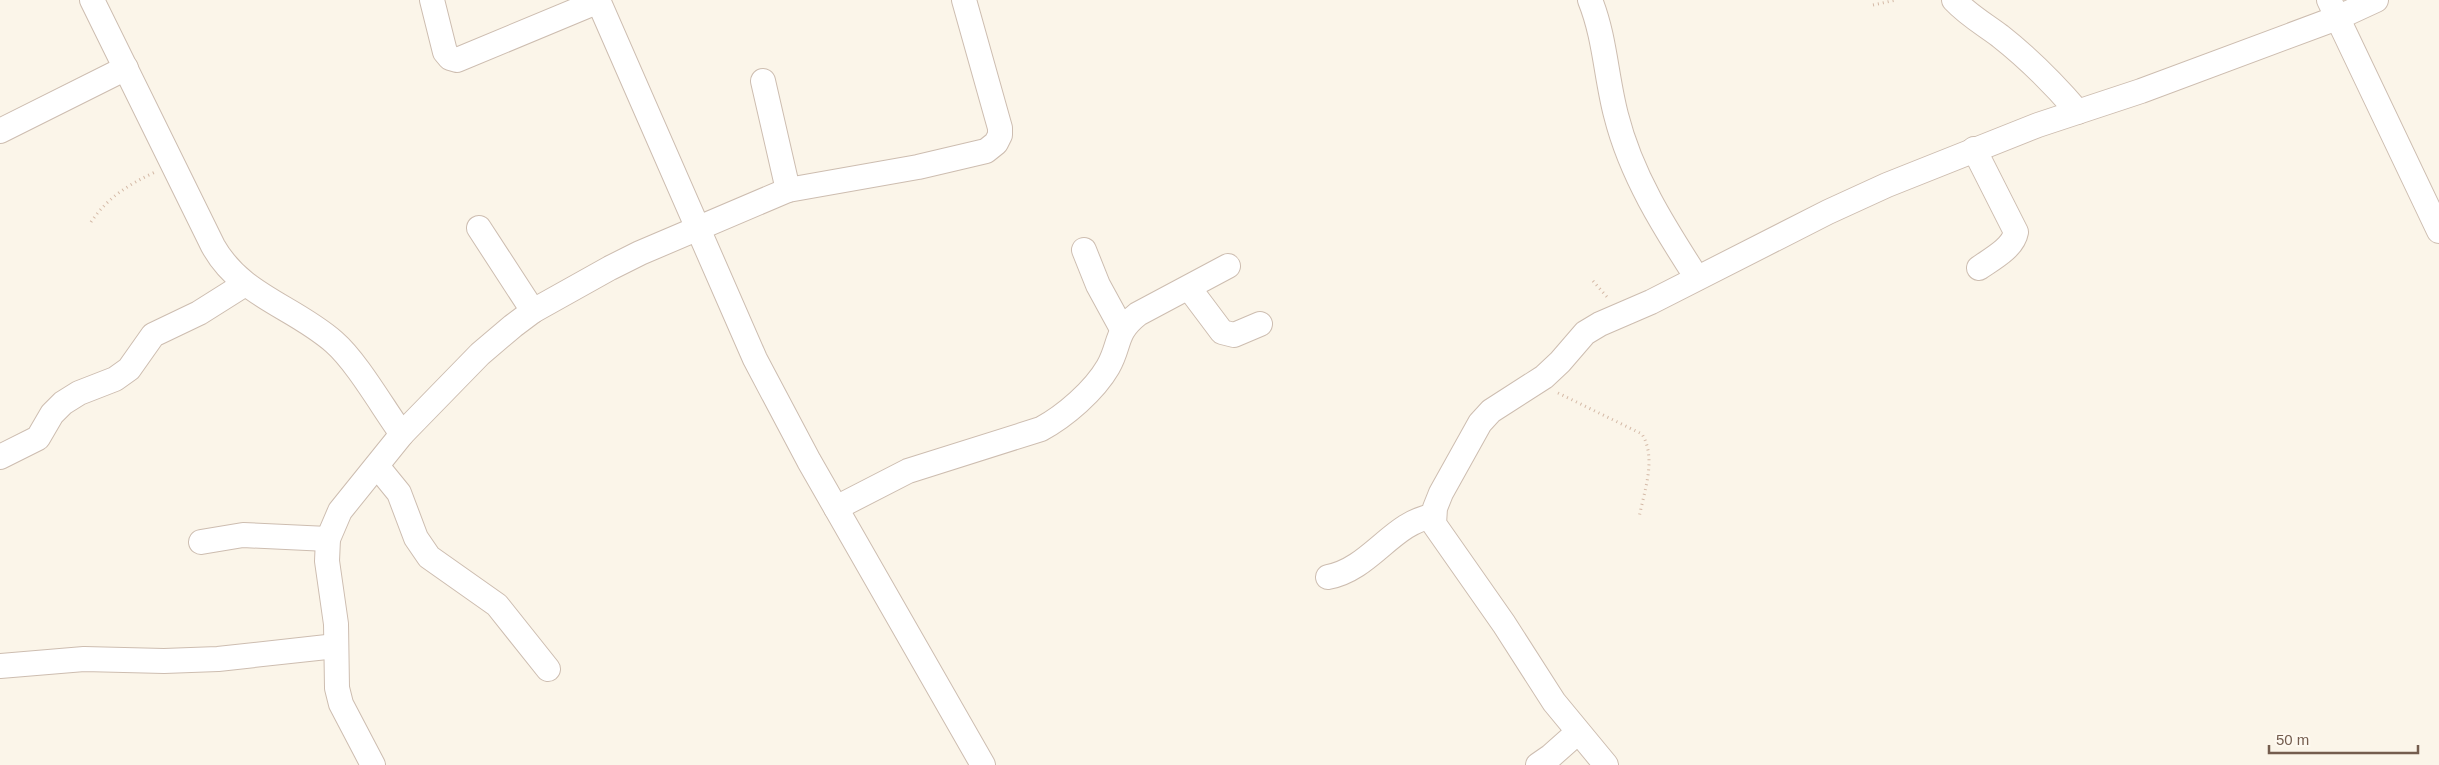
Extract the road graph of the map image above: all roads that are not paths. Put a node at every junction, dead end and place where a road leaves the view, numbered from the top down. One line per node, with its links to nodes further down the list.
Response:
1 (92, 0): 9 (street)
2 (432, 0): 7 (street)
3 (964, 0): 14 (street)
4 (1590, 0): 21 (street)
5 (1954, 0): 11 (street)
6 (2376, 0): 8 (street)
7 (599, 1): 16 (street)
8 (2333, 9): 11 (street); 17 (street)
9 (126, 68): 12 (street); 22 (street)
10 (763, 81): 14 (street)
11 (2078, 112): 13 (street)
12 (0, 131)
13 (1974, 149): 20 (street); 21 (street)
14 (788, 190): 16 (street)
15 (478, 228): 24 (street)
16 (699, 228): 24 (street); 30 (street)
17 (2439, 231)
18 (1084, 250): 26 (street)
19 (1228, 266): 23 (street)
20 (1979, 268)
21 (1697, 278): 31 (street)
22 (245, 284): 27 (street); 28 (street)
23 (1189, 288): 25 (street); 26 (street)
24 (533, 311): 27 (street)
25 (1260, 324)
26 (1122, 329): 30 (street)
27 (402, 434): 29 (street)
28 (0, 457)
29 (377, 466): 32 (street); 37 (street)
30 (836, 508): 40 (street)
31 (1434, 516): 34 (street); 38 (street)
32 (328, 539): 33 (street); 35 (street)
33 (201, 542)
34 (1328, 577)
35 (336, 646): 36 (street); 39 (street)
36 (0, 666)
37 (548, 669)
38 (1578, 732): 41 (street); 42 (street)
39 (372, 765)
40 (983, 765)
41 (1538, 765)
42 (1606, 765)

